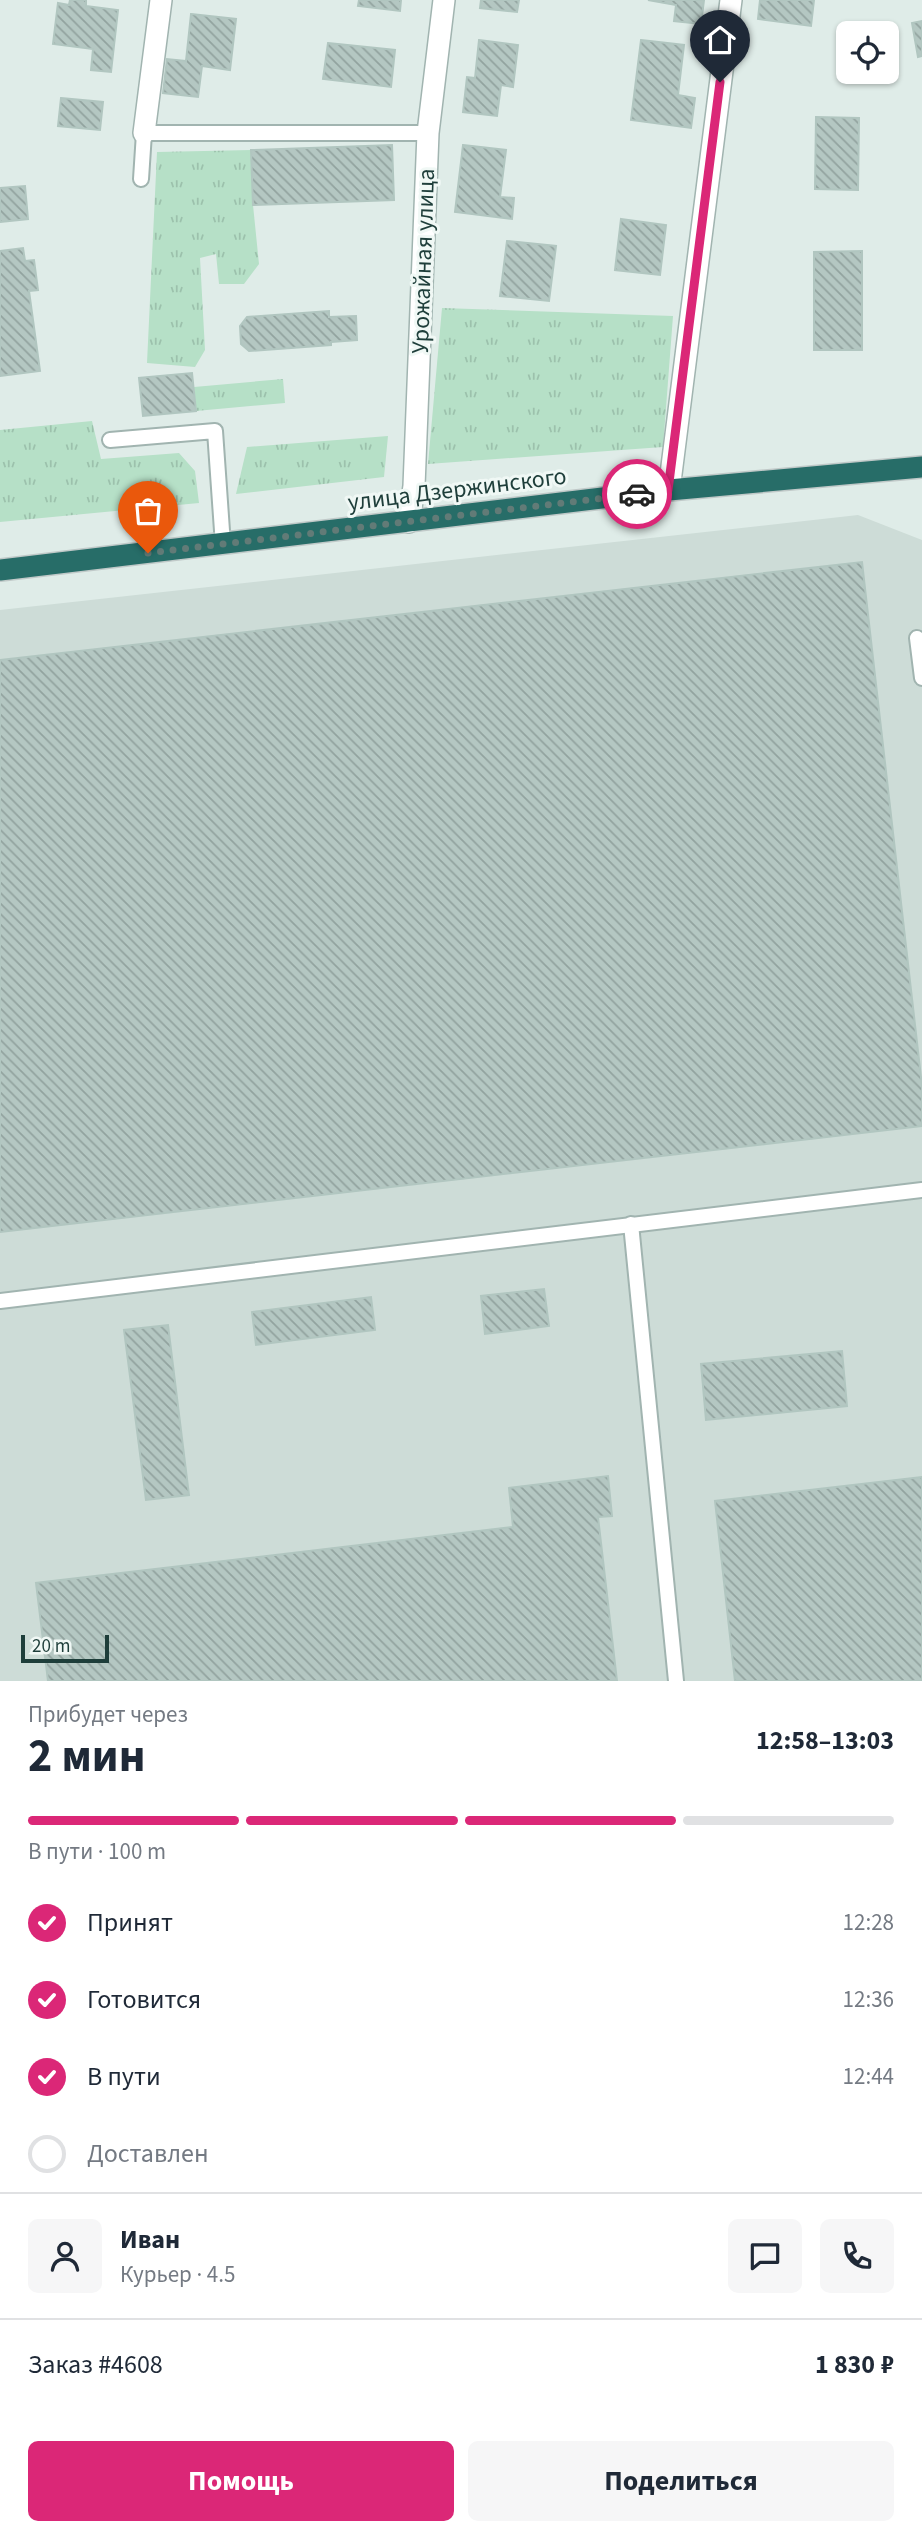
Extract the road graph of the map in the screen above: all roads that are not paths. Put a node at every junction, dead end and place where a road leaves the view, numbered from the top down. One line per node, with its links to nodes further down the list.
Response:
1 (161, 0): 4 (street)
2 (444, 0): 5 (street, Урожайная улица)
3 (731, 0): 9 (street)
4 (144, 133): 5 (lane); 6 (lane)
5 (428, 133): 10 (street, Урожайная улица)
6 (141, 178)
7 (110, 440): 11 (lane)
8 (922, 467): 9 (highway, улица Дзержинского)
9 (668, 490): 10 (highway, улица Дзержинского)
10 (409, 522): 11 (highway, улица Дзержинского)
11 (223, 545): 12 (highway, улица Дзержинского)
12 (0, 570)
13 (917, 638): 14 (lane)
14 (922, 678)
15 (922, 1189): 16 (lane)
16 (631, 1224): 17 (lane); 18 (lane)
17 (0, 1301)
18 (676, 1681)

